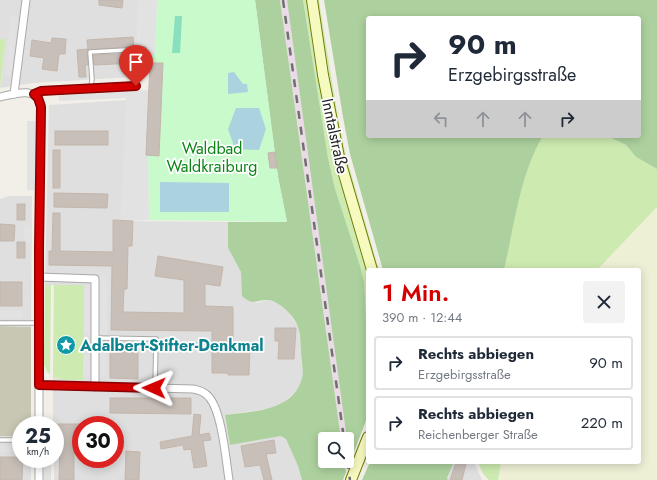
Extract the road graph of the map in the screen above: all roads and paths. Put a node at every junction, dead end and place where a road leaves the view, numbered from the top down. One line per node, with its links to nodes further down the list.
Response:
1 (26, 0): 6 (street)
2 (312, 0): 9 (main road, Inntalstraße)
3 (144, 49): 5 (lane)
4 (136, 86): 5 (street)
5 (91, 88): 7 (street)
6 (14, 94): 7 (street); 8 (street)
7 (34, 94): 10 (street)
8 (0, 97)
9 (371, 268)
10 (39, 277): 12 (street); 13 (street)
11 (0, 323): 12 (lane)
12 (39, 323): 14 (street)
13 (95, 338): 15 (street); 16 (lane)
14 (39, 385): 15 (street); 17 (street)
15 (95, 387): 16 (street)
16 (154, 388): 23 (street)
17 (39, 416)
18 (0, 440): 19 (lane)
19 (12, 440)
20 (366, 442): 24 (main road)
21 (39, 468): 22 (street)
22 (39, 480)
23 (229, 480)
24 (351, 480)

